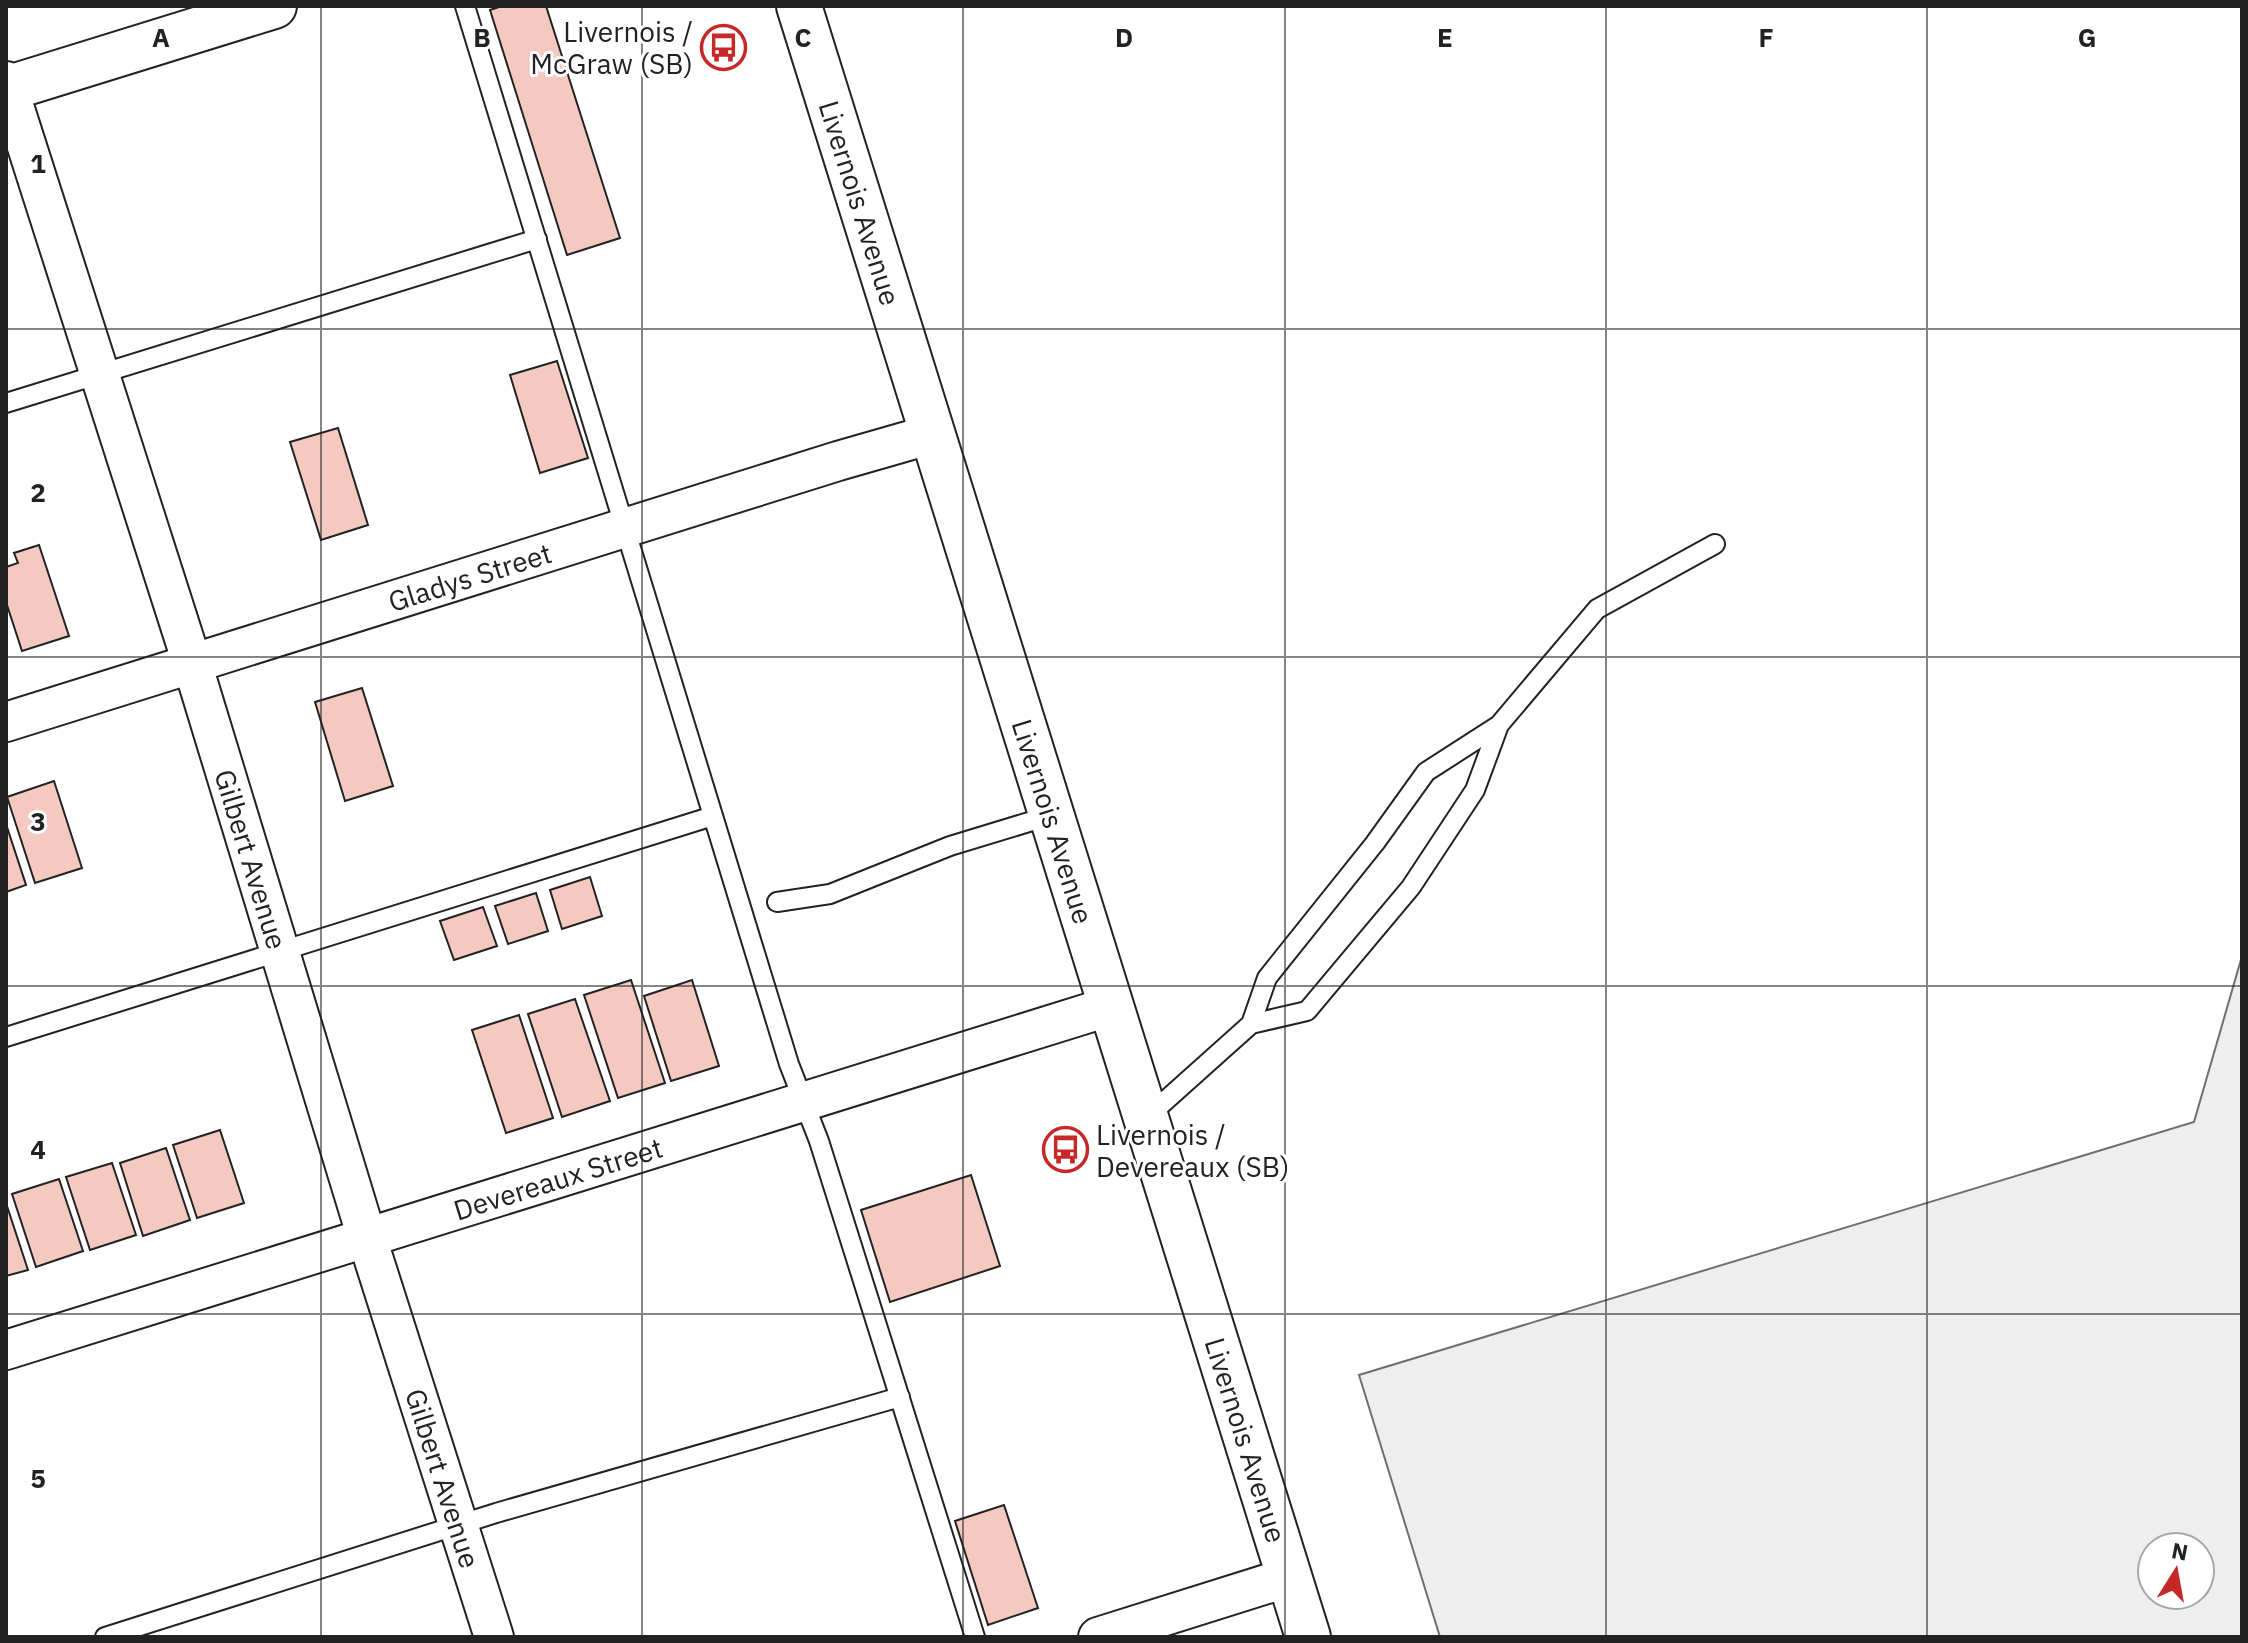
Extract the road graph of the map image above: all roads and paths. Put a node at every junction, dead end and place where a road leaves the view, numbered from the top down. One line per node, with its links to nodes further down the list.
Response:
1 (274, 6): 4 (main road)
2 (465, 6): 5 (lane)
3 (799, 6): 8 (main road, Livernois Avenue)
4 (7, 86): 6 (street, Gilbert Avenue)
5 (537, 239): 6 (lane); 9 (lane)
6 (100, 374): 7 (lane); 11 (street, Gilbert Avenue)
7 (6, 403)
8 (932, 434): 9 (street, Gladys Street); 14 (main road, Livernois Avenue)
9 (625, 527): 11 (street, Gladys Street); 15 (lane)
10 (1715, 544): 13 (lane)
11 (192, 663): 12 (street, Gladys Street); 17 (street, Gilbert Avenue)
12 (6, 722)
13 (1499, 725): 19 (lane); 19 (lane)
14 (1052, 815): 16 (lane); 18 (main road, Livernois Avenue)
15 (713, 816): 17 (lane); 21 (lane)
16 (777, 902)
17 (280, 952): 20 (lane); 23 (street, Gilbert Avenue)
18 (1111, 1006): 21 (street, Devereaux Street); 22 (main road, Livernois Avenue)
19 (1251, 1024): 22 (lane)
20 (6, 1037)
21 (804, 1102): 23 (street, Devereaux Street); 25 (lane)
22 (1145, 1118): 27 (main road, Livernois Avenue)
23 (367, 1238): 24 (street, Devereaux Street); 26 (street, Gilbert Avenue)
24 (6, 1350)
25 (900, 1397): 26 (lane); 30 (lane)
26 (458, 1524): 28 (lane); 29 (street, Gilbert Avenue)
27 (1289, 1577): 31 (street); 32 (main road, Livernois Avenue)
28 (105, 1637)
29 (494, 1637)
30 (975, 1637)
31 (1098, 1637)
32 (1308, 1637)

